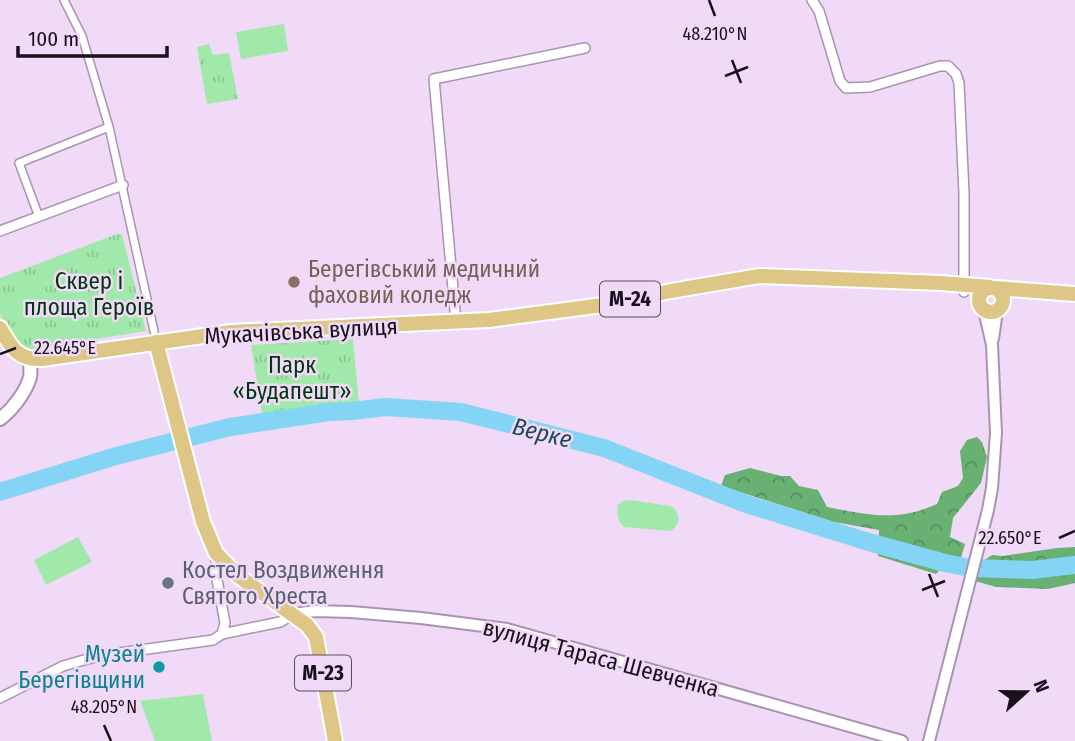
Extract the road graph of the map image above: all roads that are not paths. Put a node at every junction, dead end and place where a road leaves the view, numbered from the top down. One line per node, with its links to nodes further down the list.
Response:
1 (64, 0): 4 (street)
2 (812, 0): 9 (street)
3 (585, 48): 13 (street)
4 (109, 127): 5 (street); 6 (street)
5 (123, 186): 6 (street); 15 (street)
6 (39, 216): 7 (street)
7 (0, 231)
8 (993, 288): 9 (highway, Мукачівська вулиця / М-24); 10 (highway, Мукачівська вулиця / М-24); 12 (highway); 12 (highway)
9 (965, 289): 12 (highway, Мукачівська вулиця / М-24); 13 (highway, Мукачівська вулиця / М-24)
10 (1024, 291): 11 (highway, Мукачівська вулиця / М-24); 12 (highway)
11 (1075, 294)
12 (991, 307): 24 (street)
13 (456, 322): 15 (highway, Мукачівська вулиця / М-24)
14 (0, 328): 16 (highway)
15 (155, 337): 16 (highway, М-24); 18 (highway, М-23)
16 (30, 360): 17 (main road)
17 (0, 419)
18 (216, 553): 19 (highway, М-23); 20 (street)
19 (294, 614): 20 (street); 22 (highway, М-23); 23 (street, вулиця Тараса Шевченка)
20 (222, 634): 21 (street)
21 (0, 698)
22 (335, 741)
23 (902, 741)
24 (929, 741)

